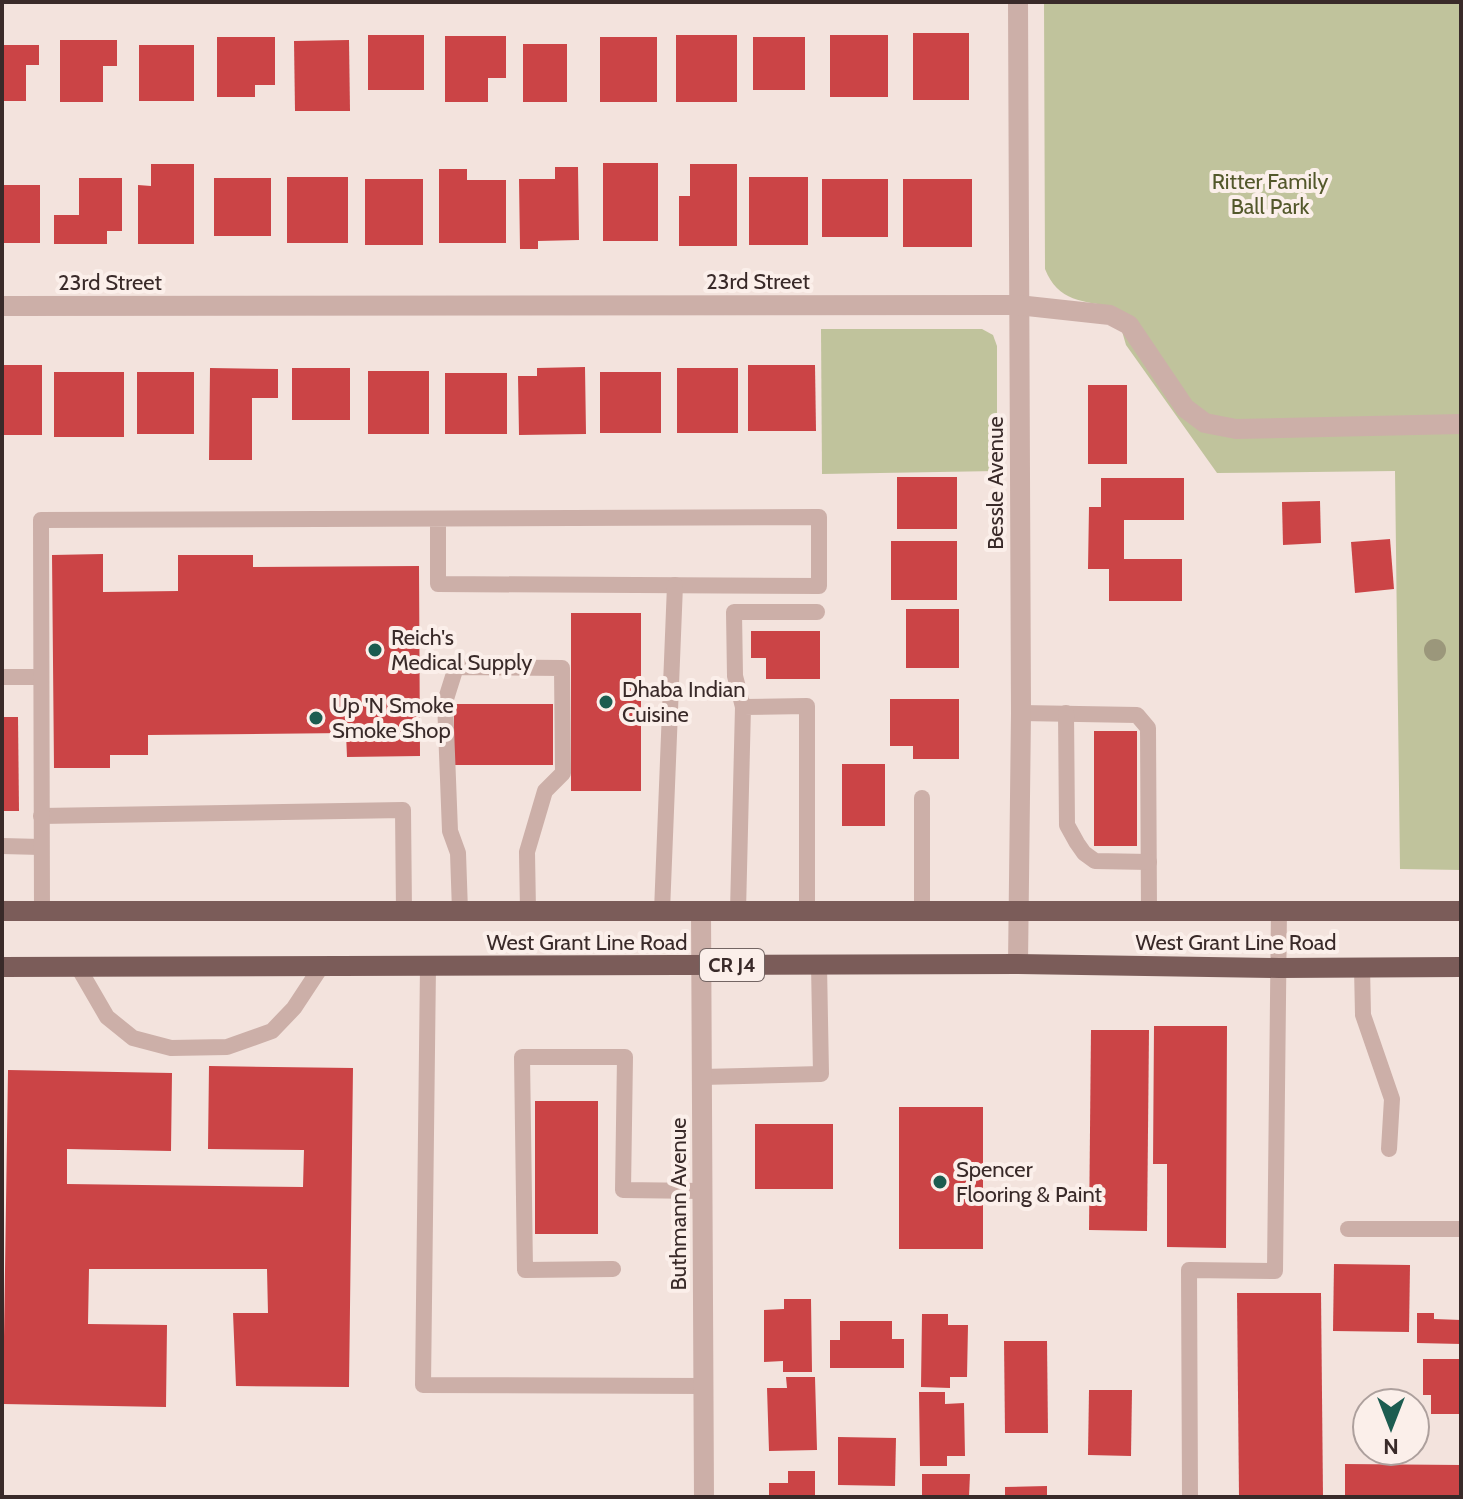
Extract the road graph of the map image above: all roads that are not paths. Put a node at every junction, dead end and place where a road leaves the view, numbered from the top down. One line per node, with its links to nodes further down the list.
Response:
1 (1018, 2): 2 (street, Bessle Avenue)
2 (1018, 305): 3 (street, 23rd Street); 4 (street, 23rd Street); 11 (street, Bessle Avenue)
3 (2, 306)
4 (1461, 424)
5 (438, 519): 6 (lane); 6 (lane); 9 (lane)
6 (675, 585): 26 (lane)
7 (817, 612): 10 (lane)
8 (2, 677): 9 (lane)
9 (40, 677): 14 (lane)
10 (743, 707): 28 (lane); 29 (lane)
11 (1021, 713): 12 (lane); 30 (street, Bessle Avenue)
12 (1066, 713): 17 (lane); 17 (lane)
13 (922, 798): 19 (lane)
14 (41, 816): 16 (lane); 23 (lane)
15 (2, 846): 16 (lane)
16 (41, 847): 22 (lane)
17 (1149, 862): 20 (lane)
18 (1279, 909): 20 (main road, West Grant Line Road); 31 (main road, West Grant Line Road); 41 (lane)
19 (922, 910): 29 (main road, West Grant Line Road); 30 (main road, West Grant Line Road)
20 (1149, 910): 30 (main road, West Grant Line Road)
21 (2, 911): 22 (main road, West Grant Line Road)
22 (42, 911): 23 (main road, West Grant Line Road)
23 (404, 911): 24 (main road, West Grant Line Road)
24 (460, 911): 25 (main road, West Grant Line Road); 25 (lane)
25 (528, 911): 26 (main road, West Grant Line Road)
26 (662, 911): 27 (main road, West Grant Line Road)
27 (701, 911): 28 (main road, West Grant Line Road); 35 (street, Buthmann Avenue)
28 (738, 911): 29 (main road, West Grant Line Road)
29 (807, 911)
30 (1019, 911): 32 (street, Bessle Avenue)
31 (1461, 911)
32 (1018, 964): 33 (main road, West Grant Line Road / CR J4); 41 (main road, West Grant Line Road / CR J4)
33 (819, 965): 35 (main road, West Grant Line Road / CR J4); 42 (lane)
34 (428, 966): 35 (main road, West Grant Line Road / CR J4); 38 (main road, West Grant Line Road / CR J4); 48 (lane)
35 (701, 966): 42 (street, Buthmann Avenue)
36 (2, 967): 37 (main road, West Grant Line Road / CR J4)
37 (78, 967): 38 (main road, West Grant Line Road / CR J4); 38 (lane)
38 (321, 967)
39 (1362, 967): 40 (main road, West Grant Line Road / CR J4); 41 (main road, West Grant Line Road / CR J4); 43 (lane)
40 (1461, 967)
41 (1279, 968): 50 (lane)
42 (702, 1077): 44 (street, Buthmann Avenue)
43 (1389, 1149)
44 (703, 1191): 47 (lane); 48 (street, Buthmann Avenue)
45 (1348, 1229): 46 (lane)
46 (1461, 1229)
47 (613, 1269)
48 (703, 1386): 49 (street, Buthmann Avenue)
49 (704, 1497)
50 (1190, 1497)

